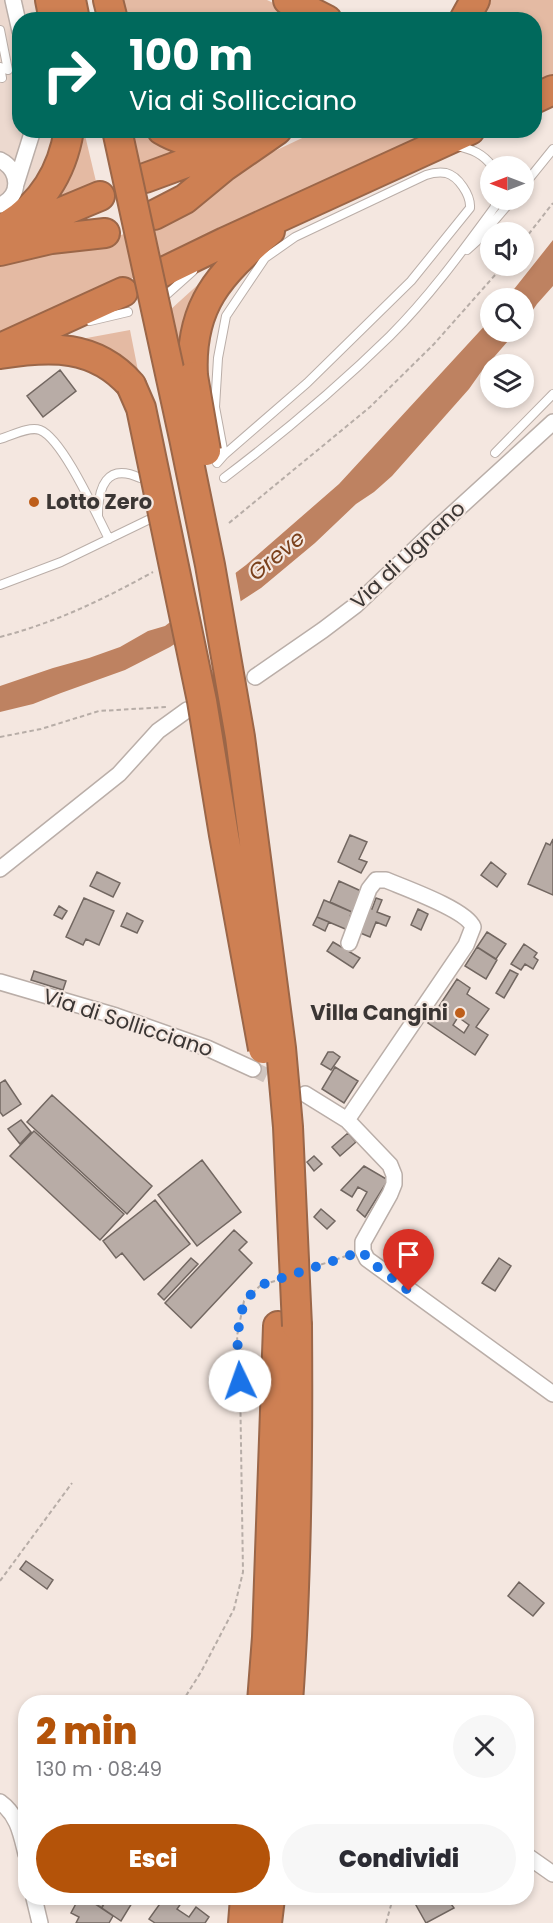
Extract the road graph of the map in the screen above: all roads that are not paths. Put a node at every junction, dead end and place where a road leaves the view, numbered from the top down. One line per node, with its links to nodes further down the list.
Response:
1 (288, 0): 2 (highway)
2 (311, 12)
3 (0, 30): 4 (lane)
4 (4, 68): 5 (lane)
5 (2, 78)
6 (31, 138): 17 (street)
7 (67, 138): 29 (highway)
8 (102, 138): 58 (highway, bridge)
9 (119, 138): 58 (highway, bridge)
10 (180, 138): 11 (highway)
11 (235, 138)
12 (252, 138): 21 (highway)
13 (262, 138): 28 (highway)
14 (454, 138): 15 (highway)
15 (435, 148): 18 (lane); 25 (highway)
16 (553, 149): 20 (lane)
17 (24, 156): 19 (street); 22 (street)
18 (482, 156)
19 (4, 162): 22 (street)
20 (534, 173)
21 (145, 178)
22 (16, 184): 24 (street)
23 (100, 196): 31 (highway)
24 (0, 205)
25 (294, 210): 34 (highway); 58 (highway, bridge)
26 (493, 210): 33 (lane)
27 (503, 210): 33 (lane)
28 (154, 215)
29 (0, 230)
30 (105, 233): 32 (highway)
31 (0, 238)
32 (0, 251)
33 (457, 259): 48 (lane)
34 (162, 285)
35 (126, 302): 36 (lane); 38 (highway)
36 (86, 322)
37 (75, 324): 38 (lane)
38 (33, 334): 39 (highway)
39 (0, 349)
40 (0, 354): 58 (highway, bridge)
41 (553, 394): 44 (lane)
42 (553, 422): 53 (street, Via di Ugnano)
43 (0, 439): 49 (lane)
44 (495, 453)
45 (224, 455): 45 (lane); 46 (lane)
46 (217, 463)
47 (140, 478): 49 (lane)
48 (224, 478)
49 (98, 517): 51 (lane)
50 (150, 519): 51 (lane)
51 (109, 539): 52 (lane)
52 (0, 585)
53 (255, 677)
54 (187, 711): 55 (street)
55 (0, 869)
56 (349, 944): 60 (street)
57 (0, 982): 58 (street, Via di Sollicciano)
58 (266, 1055): 61 (highway)
59 (305, 1094): 60 (street)
60 (347, 1120): 62 (street)
61 (287, 1326): 63 (highway); 64 (highway)
62 (553, 1394)
63 (263, 1695)
64 (289, 1695)
65 (0, 1802): 66 (street)
66 (18, 1824)
67 (534, 1861): 68 (street)
68 (553, 1875)
69 (36, 1905): 72 (street)
70 (244, 1905): 73 (highway)
71 (269, 1905): 74 (highway)
72 (40, 1923)
73 (243, 1923)
74 (267, 1923)

